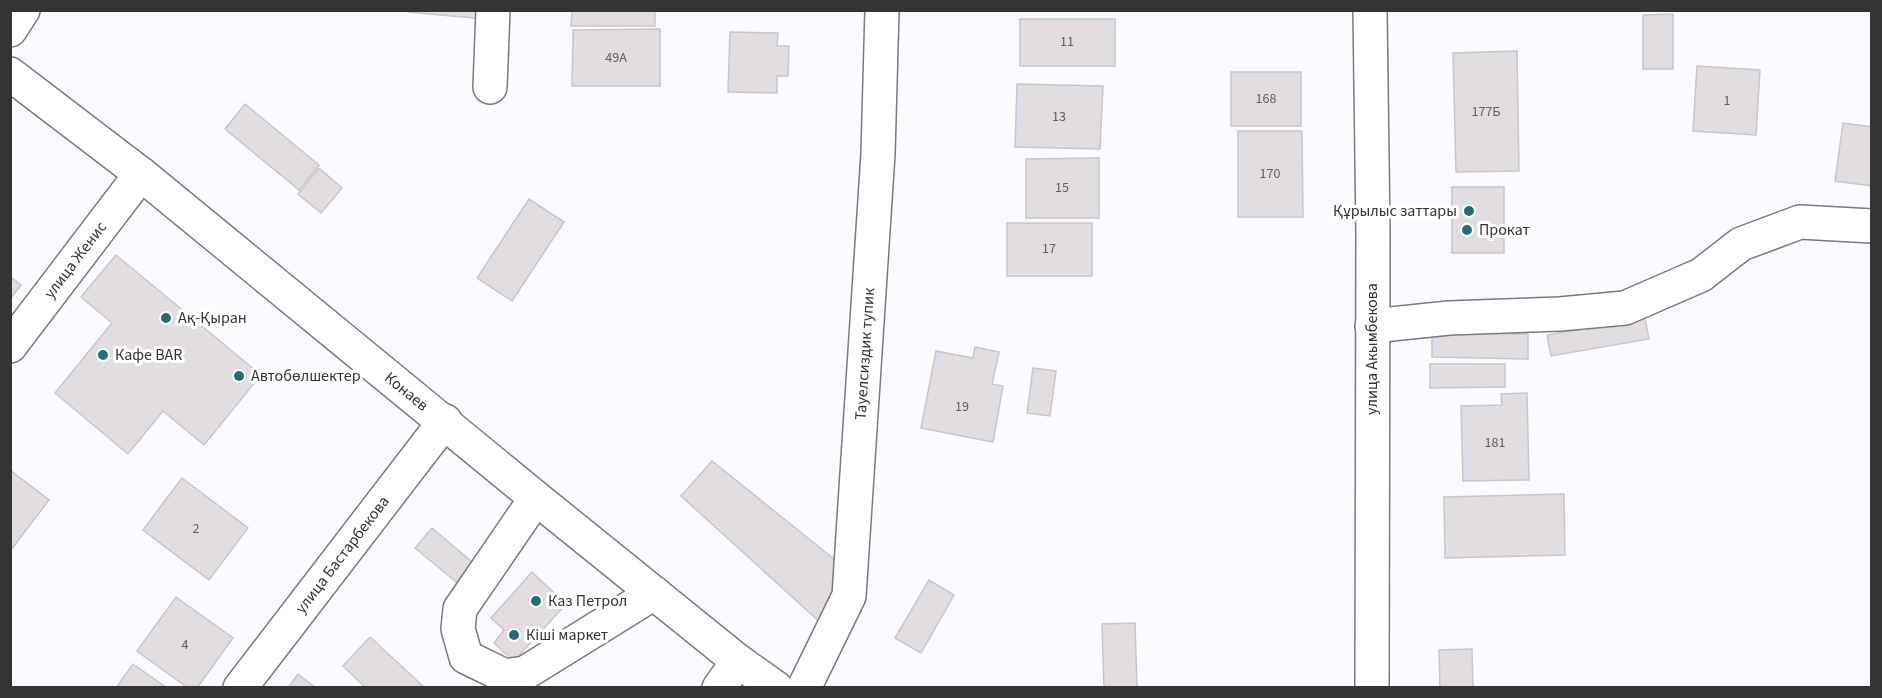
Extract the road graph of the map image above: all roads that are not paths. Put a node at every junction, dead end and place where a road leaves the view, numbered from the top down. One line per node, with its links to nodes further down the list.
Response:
1 (23, 10): 5 (street)
2 (494, 10): 7 (street)
3 (882, 10): 19 (street, Тауелсиздик тупик)
4 (1370, 10): 10 (street, улица Акымбекова)
5 (10, 30)
6 (10, 74): 8 (street, Конаев)
7 (490, 87)
8 (141, 174): 11 (street, улица Женис); 12 (street, Конаев)
9 (1872, 226): 10 (street)
10 (1372, 326): 20 (street, улица Акымбекова)
11 (10, 346)
12 (445, 422): 13 (street, Конаев); 16 (street, улица Бастарбекова)
13 (536, 498): 14 (street, Конаев); 14 (street)
14 (654, 592): 15 (street, Конаев)
15 (738, 662): 17 (street); 18 (street, Конаев)
16 (240, 687)
17 (719, 687)
18 (776, 687)
19 (804, 687)
20 (1372, 687)

